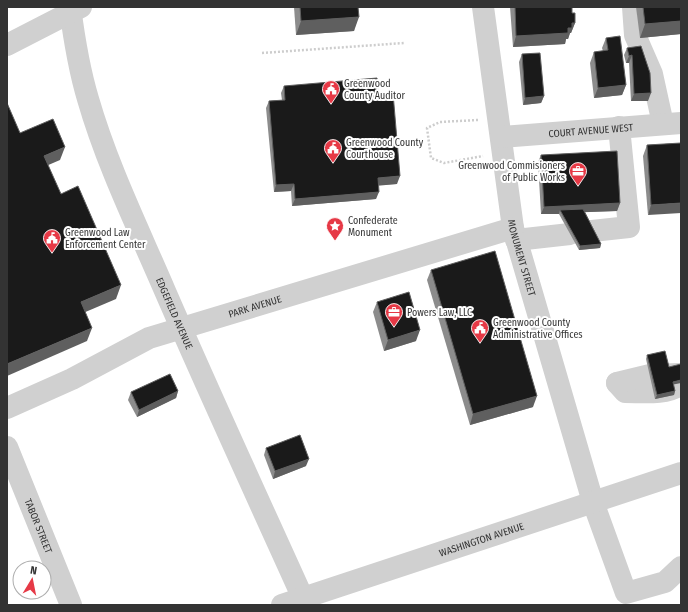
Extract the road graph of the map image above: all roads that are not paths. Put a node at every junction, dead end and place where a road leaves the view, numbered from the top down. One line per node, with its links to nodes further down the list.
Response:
1 (483, 7): 7 (street, MONUMENT STREET)
2 (633, 7): 5 (street)
3 (74, 9): 4 (street); 11 (street, EDGEFIELD AVENUE)
4 (7, 45)
5 (672, 124): 6 (street, COURT AVENUE WEST)
6 (620, 127): 7 (street, COURT AVENUE WEST); 8 (street)
7 (501, 137): 9 (street, MONUMENT STREET)
8 (592, 231)
9 (514, 234): 10 (street, PARK AVENUE); 11 (street, PARK AVENUE); 20 (street, MONUMENT STREET)
10 (570, 234)
11 (181, 328): 17 (street, PARK AVENUE); 22 (street, EDGEFIELD AVENUE)
12 (681, 374): 15 (street)
13 (651, 382): 15 (street)
14 (681, 385): 15 (street)
15 (621, 388): 16 (street)
16 (681, 388)
17 (7, 408)
18 (7, 447): 23 (street, TABOR STREET)
19 (681, 473): 20 (street, WASHINGTON AVENUE)
20 (593, 502): 21 (street, MONUMENT STREET); 22 (street, WASHINGTON AVENUE)
21 (681, 567)
22 (304, 602): 24 (street, WASHINGTON AVENUE)
23 (71, 605)
24 (282, 605)

